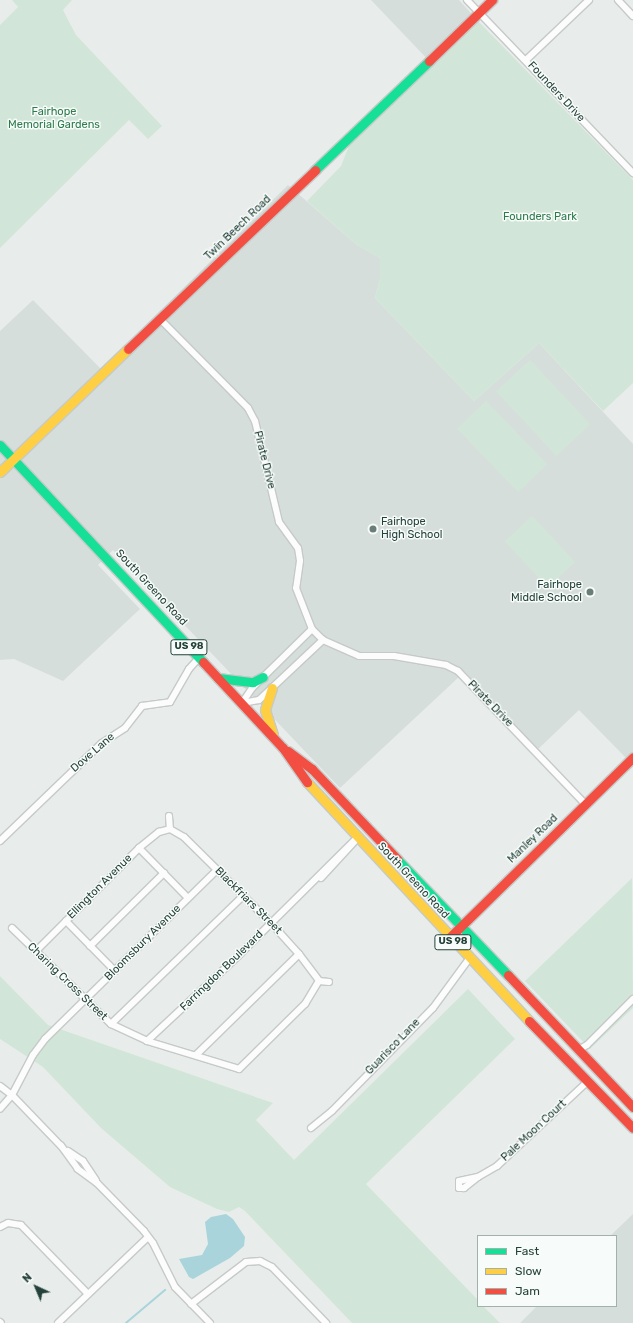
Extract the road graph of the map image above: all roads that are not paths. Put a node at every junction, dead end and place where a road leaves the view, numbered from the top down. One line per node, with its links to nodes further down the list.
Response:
1 (467, 0): 5 (street, Founders Drive)
2 (492, 0): 5 (main road, Twin Beech Road)
3 (589, 0): 7 (street)
4 (618, 0): 6 (street)
5 (479, 13): 7 (street, Founders Drive); 9 (main road, Twin Beech Road)
6 (633, 16)
7 (526, 60): 8 (street, Founders Drive)
8 (633, 173)
9 (160, 319): 11 (main road, Twin Beech Road); 13 (street, Pirate Drive)
10 (0, 445): 11 (main road, South Greeno Road / US 98)
11 (14, 459): 12 (main road, Twin Beech Road); 15 (main road, South Greeno Road / US 98)
12 (0, 472)
13 (312, 629): 14 (street, Pirate Drive); 16 (street)
14 (323, 640): 18 (street); 23 (street, Pirate Drive)
15 (199, 658): 17 (main road, South Greeno Road / US 98); 27 (street, Dove Lane)
16 (263, 677): 17 (main road); 19 (street)
17 (218, 678): 19 (main road, South Greeno Road / US 98)
18 (272, 688): 19 (street); 20 (main road)
19 (242, 703): 20 (main road, South Greeno Road / US 98)
20 (274, 738): 21 (main road, South Greeno Road / US 98)
21 (283, 748): 26 (main road, South Greeno Road / US 98); 35 (main road, South Greeno Road / US 98)
22 (633, 758): 23 (main road, Manley Road)
23 (585, 804): 35 (main road, Manley Road)
24 (169, 816): 25 (street)
25 (170, 829): 28 (street, Ellington Avenue); 29 (street, Blackfriars Street)
26 (357, 838): 34 (street, Farringdon Boulevard); 37 (main road, South Greeno Road / US 98)
27 (0, 841)
28 (139, 848): 30 (street); 33 (street, Ellington Avenue)
29 (217, 870): 31 (street, Blackfriars Street); 32 (street, Bloomsbury Avenue)
30 (164, 873): 32 (street); 38 (street)
31 (243, 896): 34 (street, Blackfriars Street); 47 (street)
32 (188, 898): 42 (street, Bloomsbury Avenue)
33 (66, 921): 38 (street); 39 (street, Ellington Avenue)
34 (271, 923): 40 (street, Blackfriars Street); 48 (street, Farringdon Boulevard)
35 (460, 927): 37 (main road, Manley Road); 49 (main road, South Greeno Road / US 98)
36 (12, 928): 39 (street, Charing Cross Street)
37 (449, 938): 41 (main road, South Greeno Road / US 98)
38 (90, 946): 42 (street)
39 (36, 951): 46 (street, Charing Cross Street)
40 (299, 954): 43 (street, Blackfriars Street); 50 (street)
41 (469, 960): 51 (main road, South Greeno Road / US 98); 56 (street, Guarisco Lane)
42 (115, 971): 46 (street, Bloomsbury Avenue)
43 (319, 981): 44 (street); 50 (street, Charing Cross Street)
44 (329, 982)
45 (633, 999): 49 (street)
46 (84, 1000): 47 (street, Charing Cross Street); 53 (street, Bloomsbury Avenue)
47 (111, 1024): 48 (street, Charing Cross Street)
48 (147, 1041): 50 (street, Charing Cross Street)
49 (578, 1050): 54 (main road, South Greeno Road / US 98)
50 (196, 1055)
51 (587, 1082): 57 (main road, South Greeno Road / US 98); 59 (street, Pale Moon Court)
52 (0, 1086): 53 (street)
53 (12, 1095): 55 (street, Bloomsbury Avenue); 58 (street)
54 (633, 1107)
55 (0, 1109)
56 (311, 1128)
57 (633, 1128)
58 (61, 1146): 60 (street); 60 (street)
59 (478, 1177)
60 (97, 1183): 62 (street)
61 (0, 1227): 63 (street)
62 (148, 1237): 63 (street); 64 (street)
63 (88, 1294): 65 (street)
64 (191, 1304): 66 (street); 67 (street)
65 (58, 1323)
66 (210, 1323)
67 (326, 1323)

